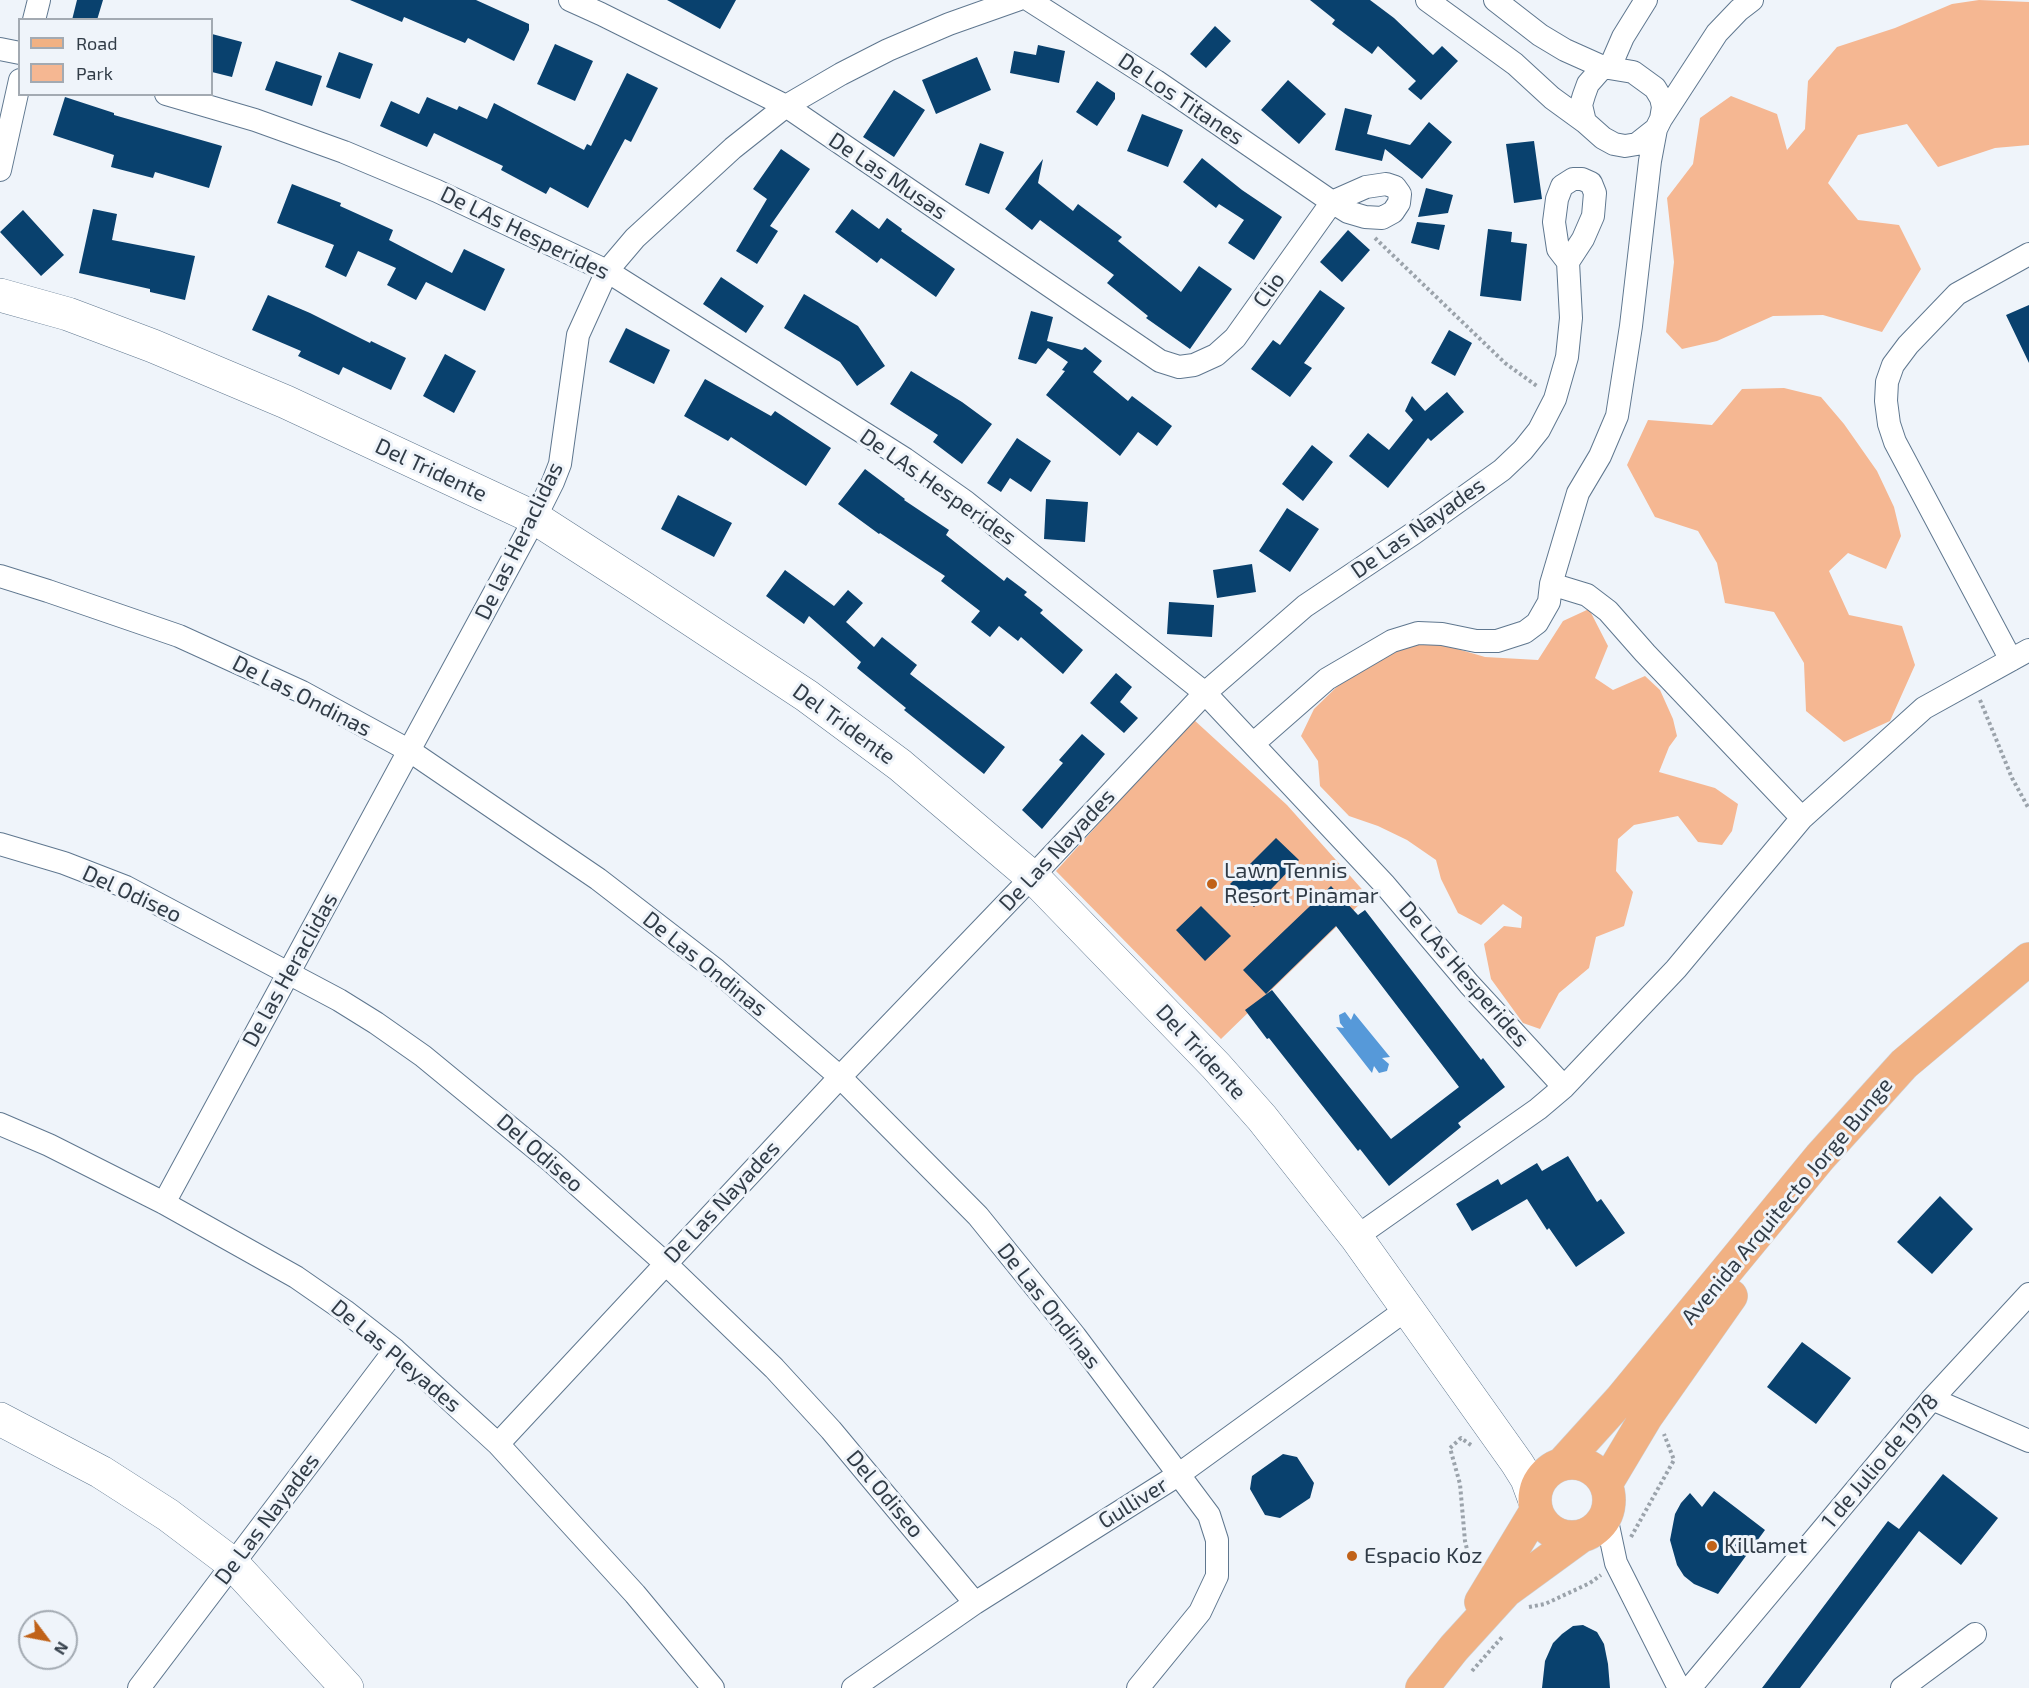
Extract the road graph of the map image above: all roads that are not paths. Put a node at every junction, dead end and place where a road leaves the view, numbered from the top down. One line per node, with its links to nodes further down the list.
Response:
1 (39, 0): 9 (street)
2 (570, 0): 15 (street, De Las Musas)
3 (1017, 0): 15 (street, De las Heraclidas)
4 (1029, 0): 19 (street, De Los Titanes)
5 (1427, 0): 16 (street)
6 (1495, 0): 12 (street)
7 (1646, 0): 12 (street)
8 (1752, 0): 17 (street)
9 (34, 18)
10 (0, 49): 11 (street)
11 (18, 53)
12 (1606, 67): 16 (street); 17 (street)
13 (18, 89): 18 (street)
14 (173, 96): 22 (street, De LAs Hesperides)
15 (786, 106): 22 (street, De las Heraclidas); 24 (street, De Las Musas)
16 (1585, 122): 17 (street)
17 (1659, 124): 27 (street)
18 (0, 170)
19 (1340, 207): 24 (street, Clio)
20 (2029, 254): 28 (street)
21 (1568, 262): 29 (street, De Las Nayades)
22 (607, 271): 25 (street, De las Heraclidas); 29 (street, De LAs Hesperides)
23 (0, 295): 25 (main road, Del Tridente)
24 (1194, 365)
25 (535, 518): 31 (street, De las Heraclidas); 34 (main road, Del Tridente)
26 (0, 576): 31 (street, De Las Ondinas)
27 (1551, 584): 30 (street); 32 (street)
28 (2020, 655): 32 (street)
29 (1205, 693): 30 (street, De LAs Hesperides); 34 (street, De Las Nayades)
30 (1254, 743): 39 (street, De LAs Hesperides)
31 (410, 751): 36 (street, De las Heraclidas); 38 (street, De Las Ondinas)
32 (1802, 818): 39 (street)
33 (0, 844): 36 (street, Del Odiseo)
34 (1032, 877): 38 (street, De Las Nayades); 42 (main road, Del Tridente)
35 (2029, 959): 52 (main road, Avenida Arquitecto Jorge Bunge)
36 (289, 973): 41 (street, De las Heraclidas); 43 (street, Del Odiseo)
37 (2029, 988): 54 (main road, Avenida Arquitecto Jorge Bunge)
38 (840, 1077): 43 (street, De Las Nayades); 53 (street, De Las Ondinas)
39 (1564, 1088): 42 (street)
40 (0, 1124): 41 (street, De Las Pleyades)
41 (164, 1203): 46 (street, De Las Pleyades)
42 (1356, 1237): 45 (main road, Del Tridente)
43 (665, 1263): 51 (street, De Las Nayades); 59 (street, Del Odiseo)
44 (2029, 1294): 47 (street, 1 de Julio de 1978)
45 (1407, 1309): 49 (main road, Del Tridente); 53 (street, Gulliver)
46 (395, 1350): 51 (street, De Las Pleyades); 58 (street, De Las Nayades)
47 (1932, 1399): 50 (street); 69 (street, 1 de Julio de 1978)
48 (0, 1419): 58 (main road)
49 (1494, 1431): 52 (main road, Del Tridente); 55 (main road, Del Tridente)
50 (2029, 1441)
51 (498, 1444): 65 (street, De Las Pleyades)
52 (1560, 1465): 54 (main road); 55 (main road)
53 (1178, 1474): 59 (street, Gulliver); 66 (street, De Las Ondinas)
54 (1606, 1484): 56 (main road)
55 (1535, 1504): 57 (main road); 61 (main road)
56 (1606, 1516): 57 (main road); 68 (street)
57 (1580, 1537): 61 (main road)
58 (233, 1564): 63 (street, De Las Nayades); 64 (main road)
59 (975, 1603): 62 (street, Gulliver)
60 (1975, 1634): 70 (street)
61 (1454, 1648): 67 (main road)
62 (865, 1685)
63 (139, 1688)
64 (347, 1688)
65 (713, 1688)
66 (1138, 1688)
67 (1422, 1688)
68 (1679, 1688)
69 (1690, 1688)
70 (1902, 1688)

